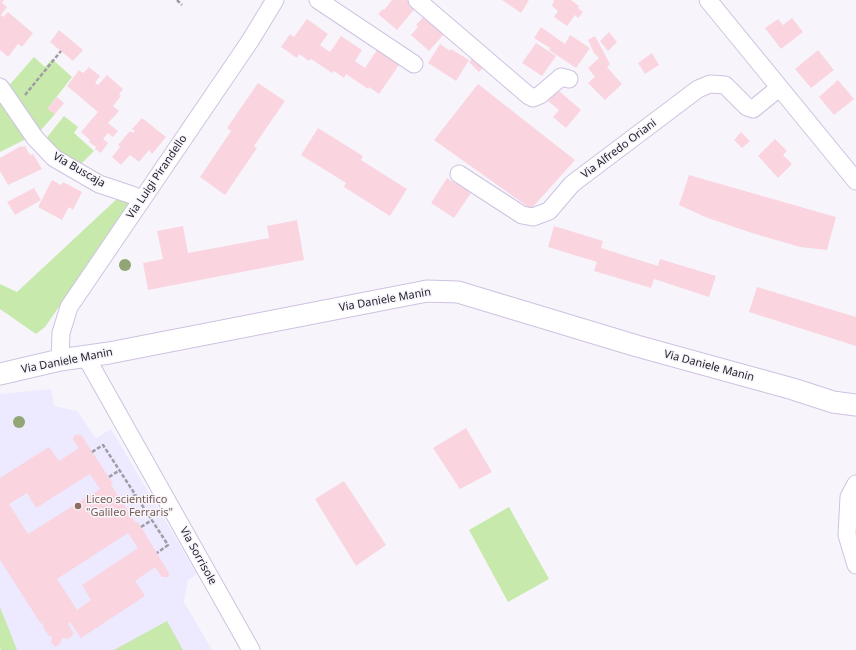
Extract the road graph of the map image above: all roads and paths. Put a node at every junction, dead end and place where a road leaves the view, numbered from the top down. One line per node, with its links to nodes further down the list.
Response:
1 (177, 0): 6 (path)
2 (275, 0): 15 (street, Via Luigi Pirandello)
3 (318, 0): 8 (street)
4 (417, 0): 9 (street)
5 (708, 0): 11 (street)
6 (182, 5)
7 (61, 51): 12 (path)
8 (414, 64)
9 (569, 79)
10 (0, 87): 12 (street, Via Buscaja)
11 (779, 88): 13 (street, Via Alfredo Oriani); 14 (street)
12 (15, 108): 15 (street, Via Buscaja)
13 (459, 174)
14 (856, 181)
15 (141, 200): 17 (street, Via Luigi Pirandello)
16 (86, 357): 17 (main road, Via Daniele Manin); 19 (main road, Via Daniele Manin); 32 (street, Via Sorrisole)
17 (60, 360): 18 (main road, Via Daniele Manin)
18 (0, 374)
19 (833, 402): 20 (main road, Via Daniele Manin); 21 (main road, Via Daniele Manin)
20 (856, 405)
21 (856, 414)
22 (92, 452): 23 (path)
23 (120, 470): 24 (path); 26 (path)
24 (109, 477)
25 (856, 484): 31 (street)
26 (135, 495): 27 (path); 28 (path)
27 (123, 503)
28 (152, 520): 29 (path); 30 (path)
29 (140, 527)
30 (157, 552)
31 (856, 565)
32 (251, 650)

